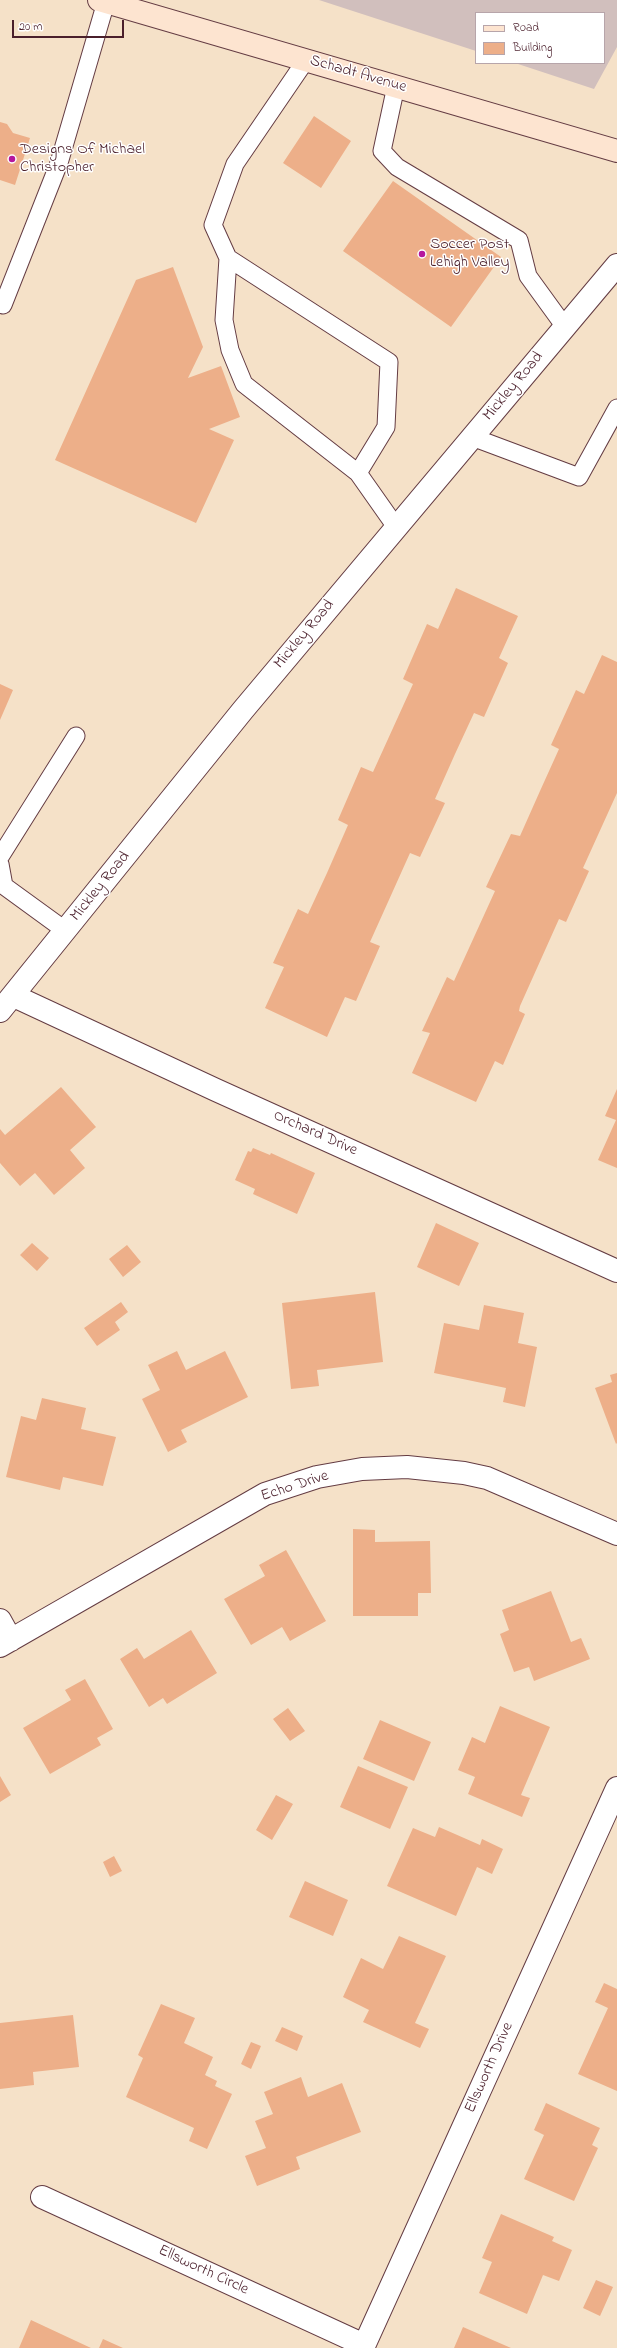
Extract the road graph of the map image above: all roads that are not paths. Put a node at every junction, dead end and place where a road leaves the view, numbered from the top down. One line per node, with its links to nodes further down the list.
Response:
1 (102, 1): 2 (main road, Schadt Avenue); 7 (lane)
2 (306, 60): 3 (main road, Schadt Avenue); 5 (lane)
3 (396, 86): 4 (main road, Schadt Avenue); 8 (lane)
4 (617, 151)
5 (228, 258): 11 (lane); 11 (lane)
6 (617, 265): 8 (street, Mickley Road)
7 (0, 304)
8 (565, 327): 10 (street, Mickley Road)
9 (617, 408): 10 (lane)
10 (472, 437): 12 (street, Mickley Road)
11 (358, 472): 12 (lane)
12 (396, 527): 16 (street, Mickley Road)
13 (76, 736): 14 (lane)
14 (0, 857)
15 (0, 864): 16 (lane)
16 (66, 931): 17 (street, Mickley Road)
17 (7, 1003): 18 (street, Orchard Drive)
18 (617, 1271)
19 (617, 1534): 21 (street, Echo Drive)
20 (0, 1620): 21 (street)
21 (6, 1643)
22 (617, 1788): 24 (street, Ellsworth Drive)
23 (42, 2197): 24 (street, Ellsworth Circle)
24 (363, 2347)

